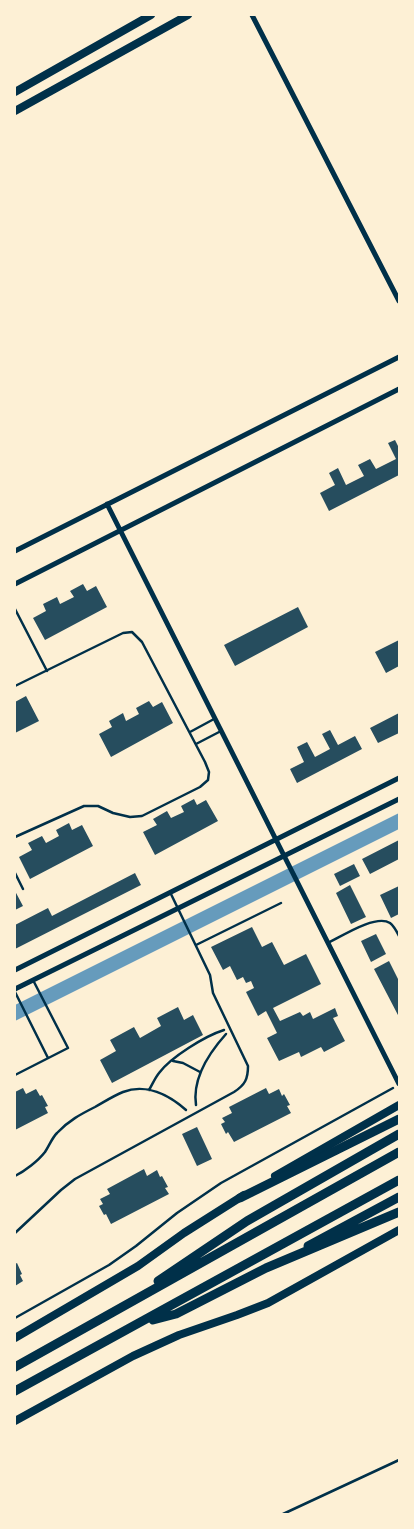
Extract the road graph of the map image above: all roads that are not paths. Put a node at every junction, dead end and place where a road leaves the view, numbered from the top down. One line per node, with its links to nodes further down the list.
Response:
1 (151, 15): 4 (main road)
2 (188, 15): 5 (main road)
3 (252, 15): 6 (street)
4 (15, 92)
5 (15, 111)
6 (399, 301)
7 (399, 357): 9 (street)
8 (399, 389): 10 (street)
9 (107, 504): 10 (street); 11 (street)
10 (120, 530): 12 (street); 16 (street)
11 (15, 551)
12 (15, 584)
13 (15, 609): 14 (lane)
14 (47, 671): 15 (lane); 18 (lane)
15 (15, 686)
16 (215, 719): 17 (street); 18 (lane)
17 (222, 731): 19 (lane); 23 (street)
18 (189, 732): 19 (lane)
19 (196, 744): 22 (lane)
20 (399, 778): 23 (street)
21 (399, 798): 24 (street)
22 (15, 837)
23 (276, 840): 24 (street); 27 (street)
24 (284, 856): 29 (street); 31 (street)
25 (15, 873): 26 (lane)
26 (23, 888)
27 (170, 892): 29 (lane); 33 (street)
28 (280, 903): 32 (lane)
29 (178, 908): 32 (lane); 34 (street)
30 (399, 936): 31 (lane)
31 (328, 943): 38 (street)
32 (196, 945): 48 (lane)
33 (15, 970)
34 (33, 980): 35 (street); 36 (lane)
35 (15, 990): 36 (lane)
36 (48, 1058): 37 (lane)
37 (15, 1075)
38 (399, 1084)
39 (399, 1105): 45 (main road)
40 (399, 1119): 45 (highway)
41 (399, 1134): 50 (highway)
42 (399, 1152): 50 (highway)
43 (399, 1180): 51 (highway)
44 (399, 1197): 49 (highway)
45 (240, 1198): 52 (main road)
46 (399, 1212): 49 (highway)
47 (399, 1230): 55 (main road)
48 (15, 1233)
49 (266, 1268): 51 (highway)
50 (119, 1309): 53 (highway)
51 (138, 1324): 54 (highway)
52 (15, 1338)
53 (15, 1367)
54 (15, 1391)
55 (15, 1421)

